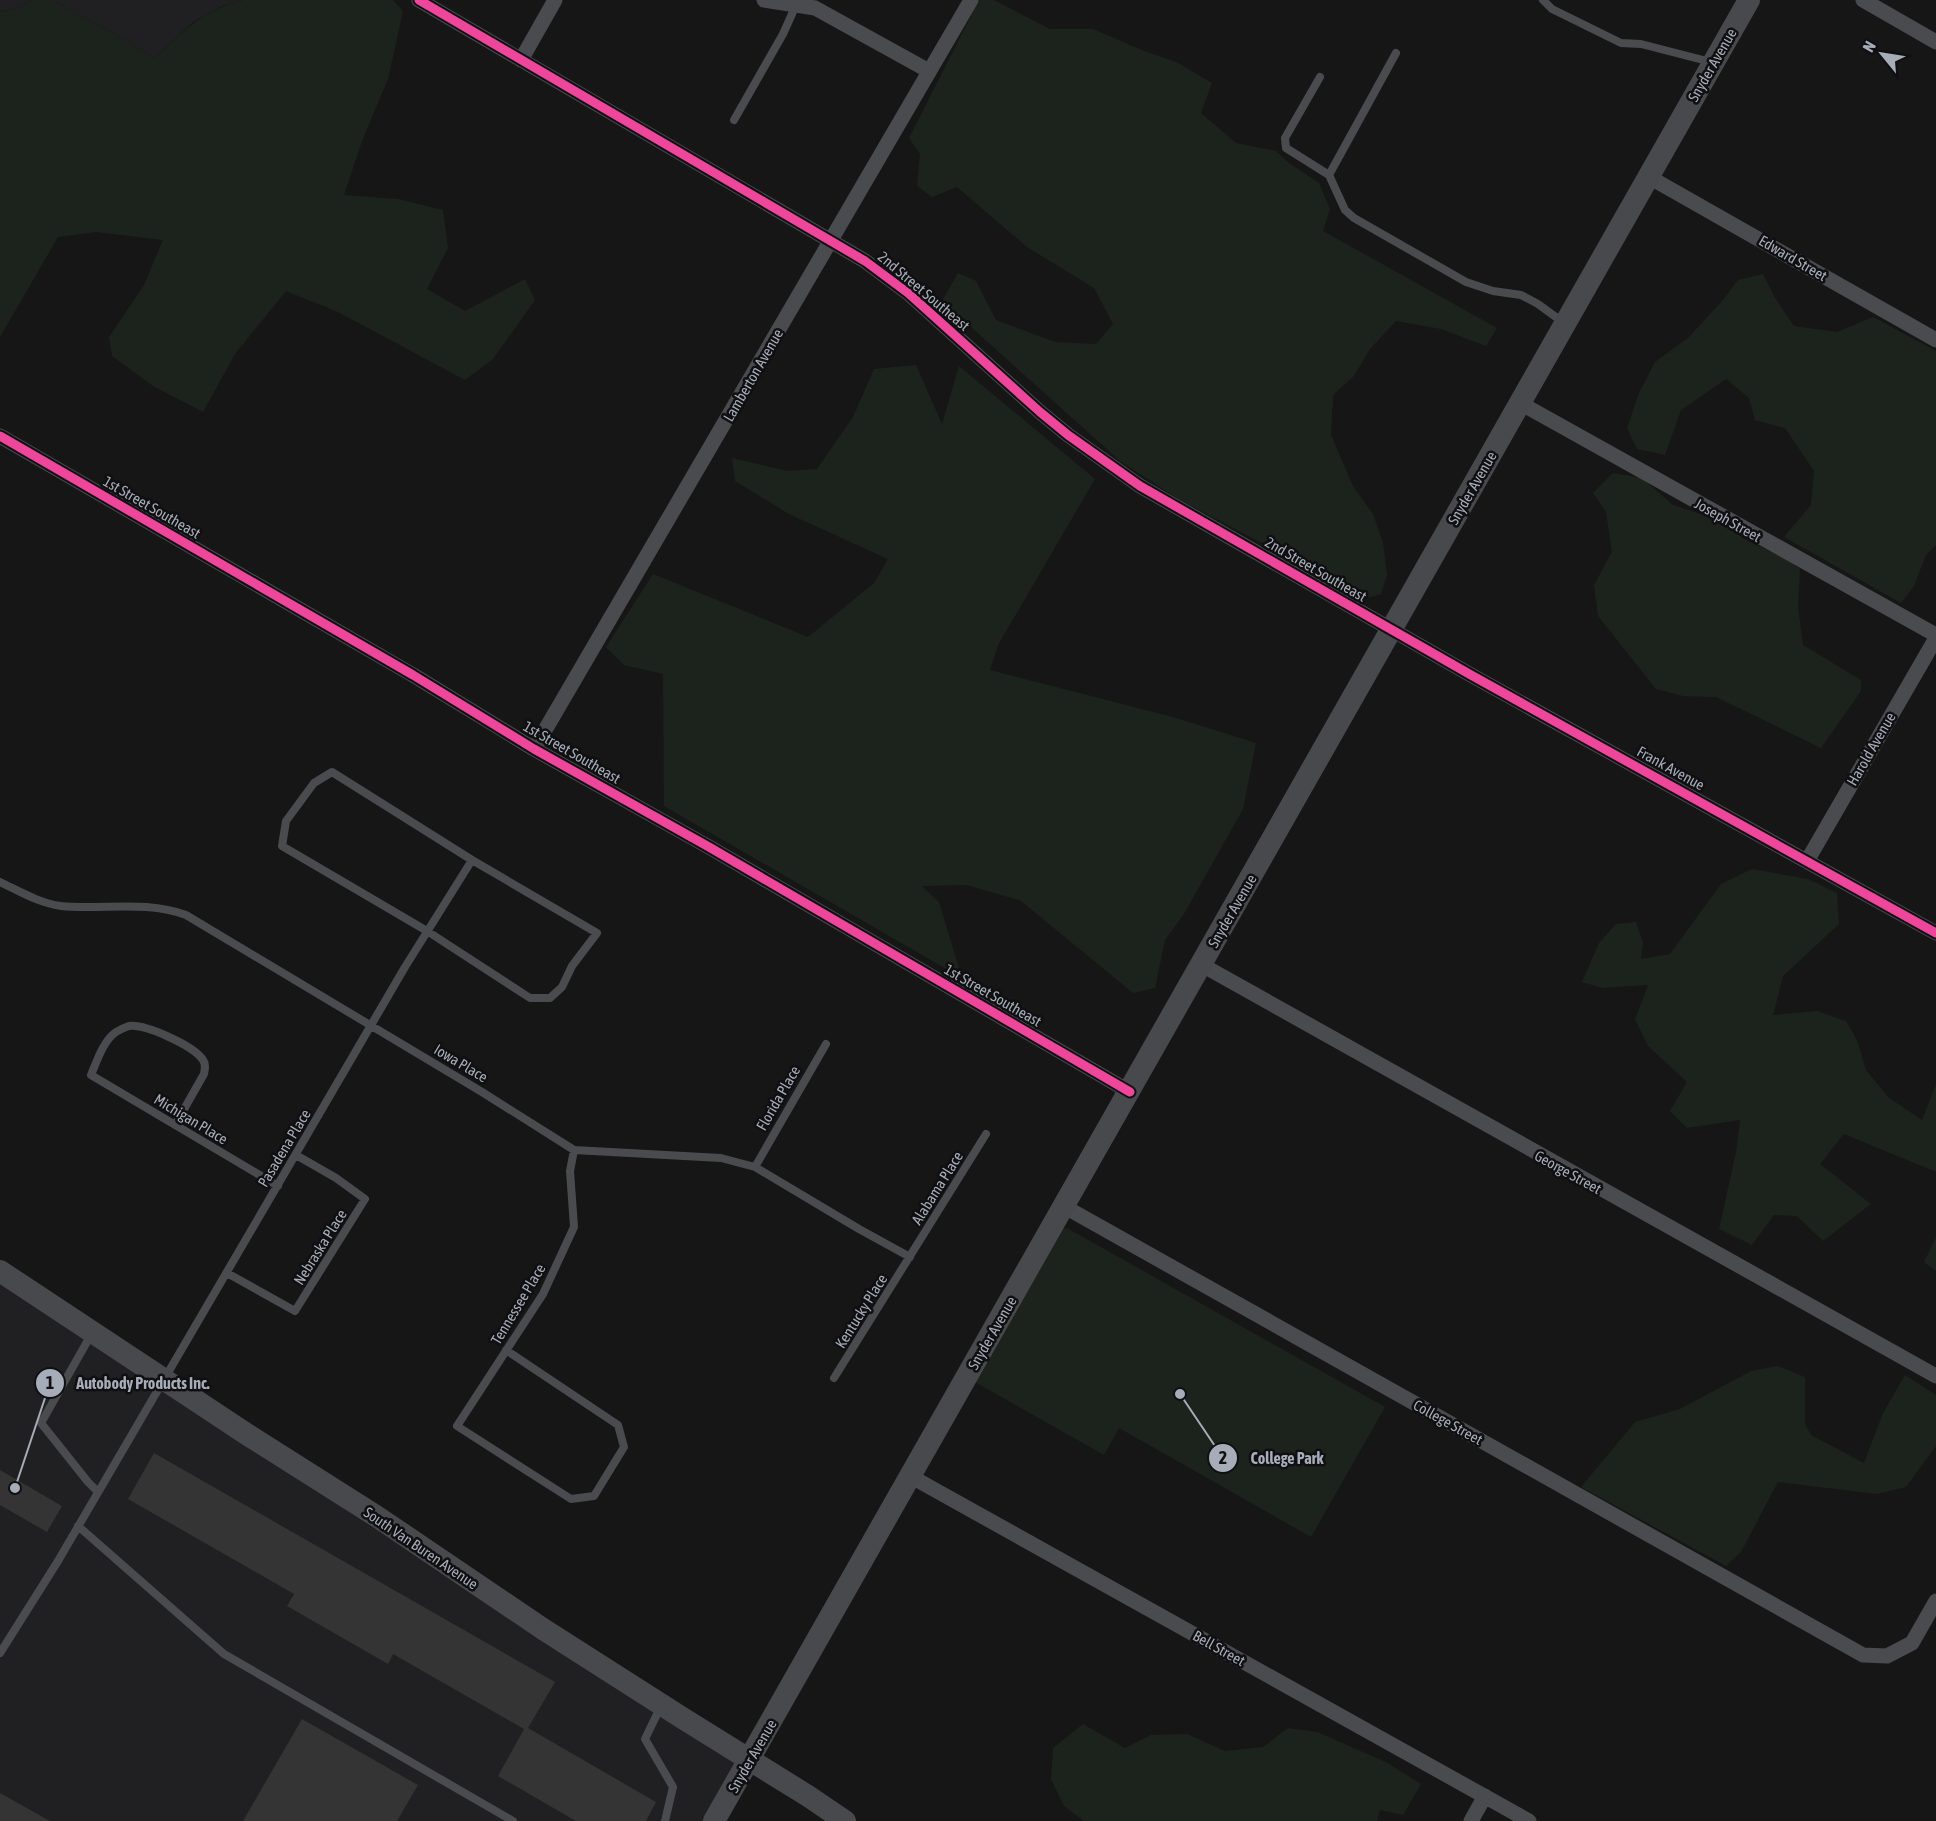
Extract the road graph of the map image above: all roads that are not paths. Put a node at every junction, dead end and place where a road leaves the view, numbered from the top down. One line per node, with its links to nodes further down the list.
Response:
1 (418, 0): 11 (street, 2nd Street Southeast)
2 (555, 0): 11 (street)
3 (764, 0): 8 (street)
4 (971, 0): 13 (street, Lamberton Avenue)
5 (1543, 0): 12 (lane)
6 (1749, 0): 12 (main road, Snyder Avenue)
7 (1863, 0): 9 (street)
8 (796, 5): 13 (street); 15 (lane)
9 (1936, 42)
10 (1396, 53): 16 (lane)
11 (521, 60): 18 (street, 2nd Street Southeast)
12 (1713, 62): 17 (main road, Snyder Avenue)
13 (929, 71): 18 (street, Lamberton Avenue)
14 (1320, 77): 16 (lane)
15 (734, 120)
16 (1329, 175): 19 (lane)
17 (1649, 177): 19 (main road, Snyder Avenue); 20 (street, Edward Street)
18 (831, 240): 23 (street, 2nd Street Southeast); 25 (street, Lamberton Avenue)
19 (1565, 324): 21 (main road, Snyder Avenue)
20 (1936, 340)
21 (1520, 403): 23 (main road, Snyder Avenue); 24 (street, Joseph Street)
22 (0, 436): 25 (street, 1st Street Southeast)
23 (1391, 630): 27 (street, Frank Avenue); 31 (main road, Snyder Avenue)
24 (1936, 637): 27 (street, Harold Avenue)
25 (534, 750): 34 (street, 1st Street Southeast)
26 (472, 860): 29 (lane, Pasadena Place); 29 (lane); 29 (lane)
27 (1807, 861): 30 (street, Frank Avenue)
28 (0, 882): 32 (lane, Iowa Place)
29 (427, 931): 32 (lane, Pasadena Place)
30 (1936, 933)
31 (1202, 965): 34 (main road, Snyder Avenue); 47 (street, George Street)
32 (372, 1026): 37 (lane, Iowa Place); 38 (lane, Pasadena Place)
33 (826, 1044): 39 (lane, Florida Place)
34 (1130, 1092): 41 (main road, Snyder Avenue)
35 (175, 1125): 35 (lane, Michigan Place); 40 (lane, Michigan Place)
36 (986, 1134): 42 (lane, Alabama Place)
37 (574, 1150): 39 (lane, Iowa Place); 46 (lane, Tennessee Place)
38 (296, 1155): 40 (lane, Pasadena Place); 43 (lane, Nebraska Place)
39 (755, 1167): 42 (lane, Iowa Place)
40 (278, 1186): 43 (lane, Pasadena Place)
41 (1065, 1207): 50 (main road, Snyder Avenue); 53 (street, College Street)
42 (910, 1257): 49 (lane, Kentucky Place)
43 (227, 1273): 48 (lane, Pasadena Place)
44 (4, 1276): 45 (main road, South Van Buren Avenue)
45 (93, 1332): 48 (main road, South Van Buren Avenue); 51 (lane)
46 (506, 1350): 46 (lane, Tennessee Place)
47 (1936, 1376)
48 (165, 1378): 51 (lane, Pasadena Place); 55 (main road, South Van Buren Avenue)
49 (834, 1378)
50 (910, 1476): 56 (main road, Snyder Avenue); 57 (street, Bell Street)
51 (98, 1492): 52 (lane, Pasadena Place)
52 (78, 1526): 54 (lane, Pasadena Place); 58 (lane)
53 (1936, 1601)
54 (0, 1653)
55 (662, 1705): 56 (main road, South Van Buren Avenue); 59 (lane)
56 (750, 1760): 60 (main road, Snyder Avenue); 61 (main road, South Van Buren Avenue)
57 (1485, 1796): 62 (street); 63 (street, Bell Street)
58 (513, 1821)
59 (665, 1821)
60 (714, 1821)
61 (845, 1821)
62 (1471, 1821)
63 (1529, 1821)

